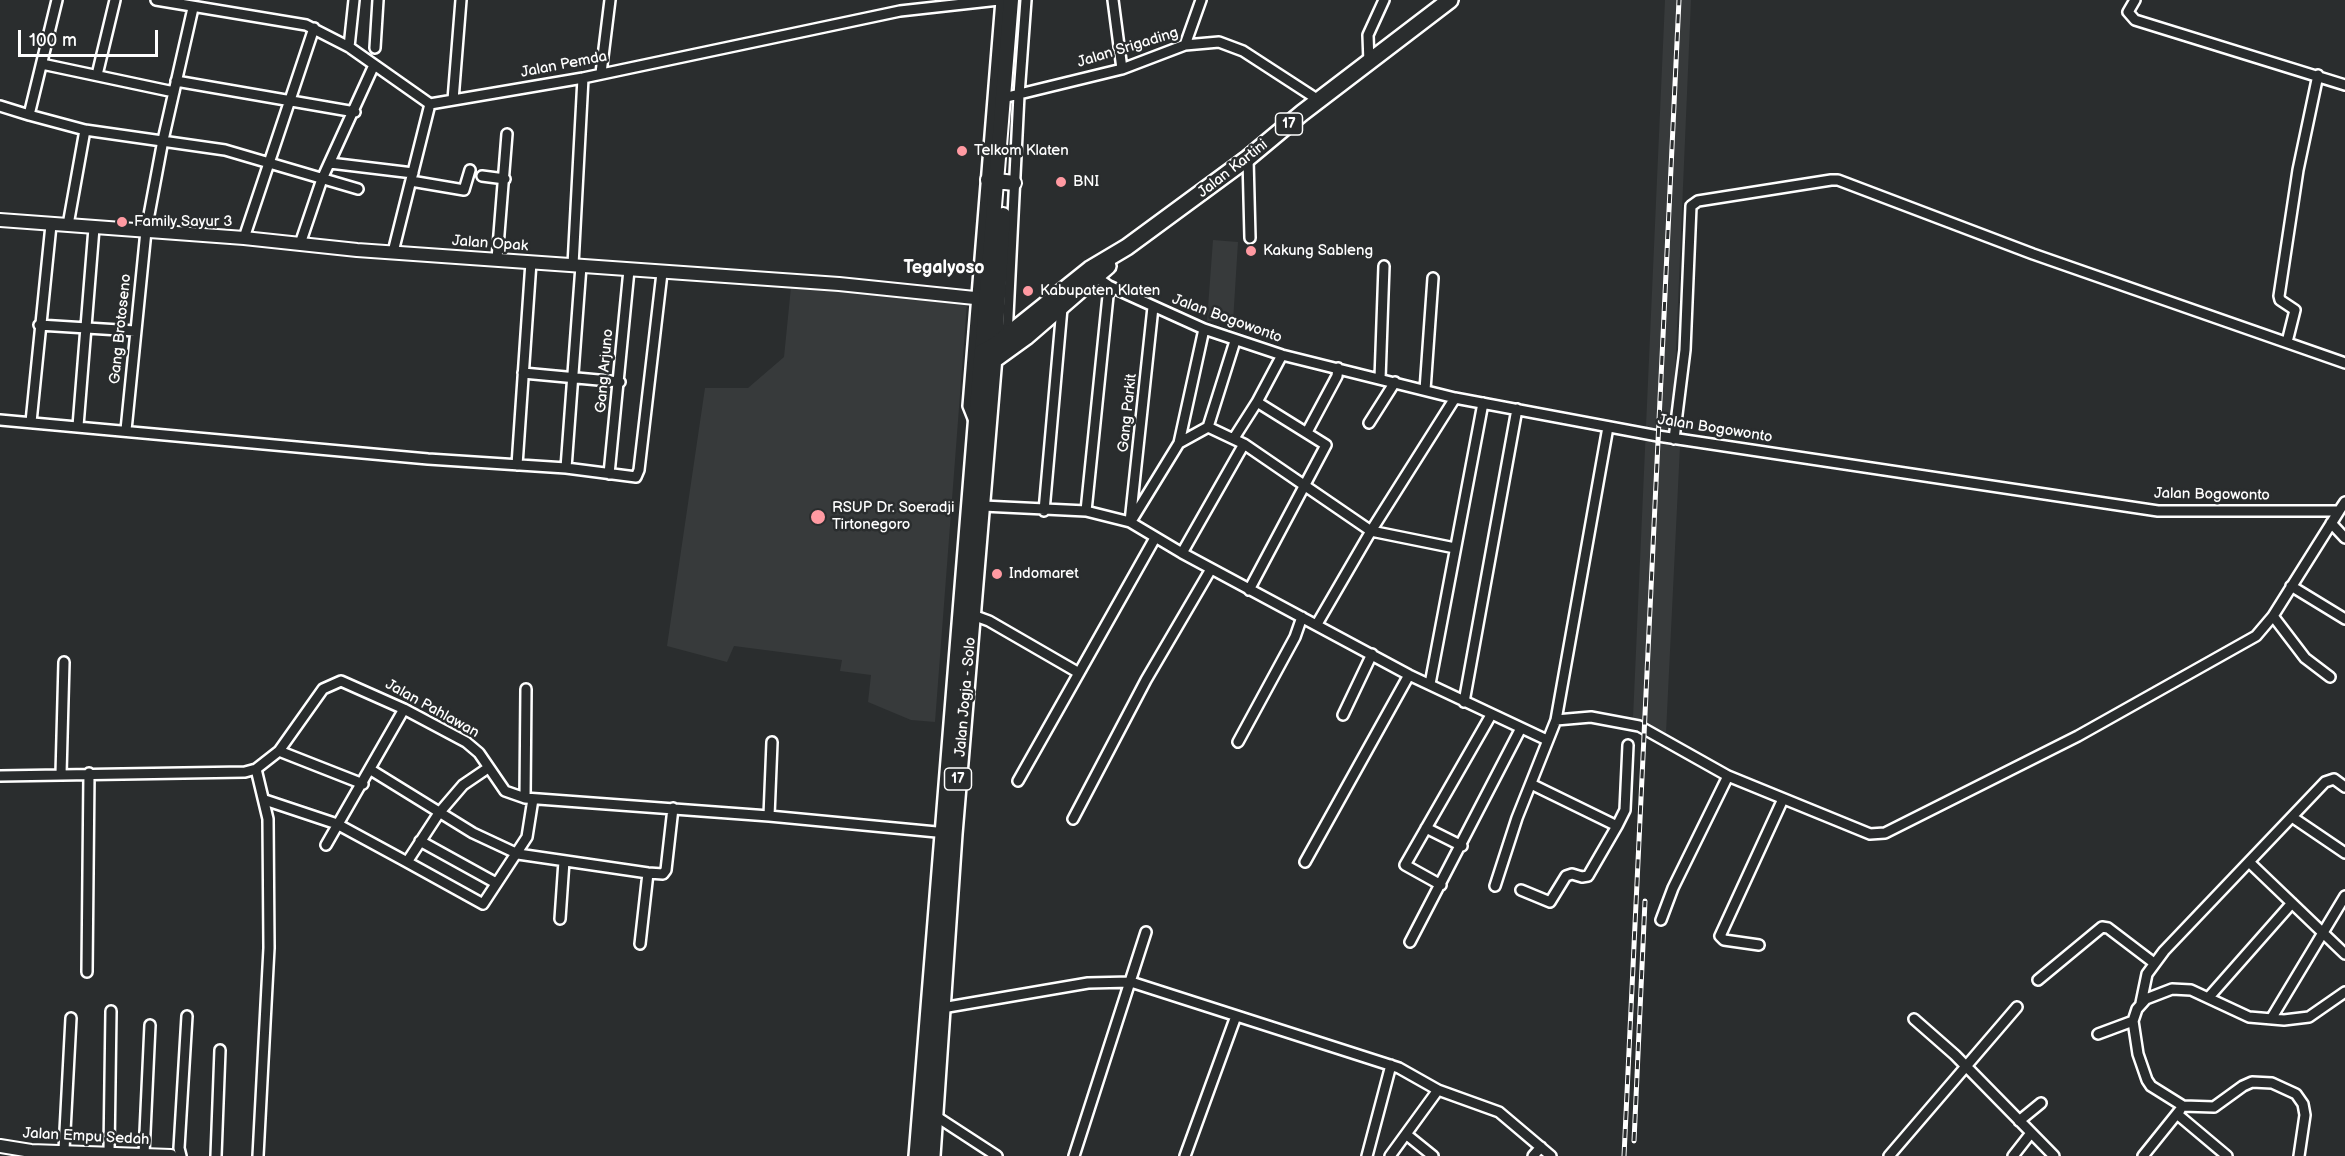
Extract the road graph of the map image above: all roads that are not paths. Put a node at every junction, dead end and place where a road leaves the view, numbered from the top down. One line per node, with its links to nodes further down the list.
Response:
1 (57, 0): 23 (street)
2 (115, 0): 27 (street)
3 (156, 0): 17 (street)
4 (354, 0): 20 (street)
5 (378, 0): 21 (street)
6 (461, 0): 35 (street)
7 (610, 0): 26 (street)
8 (1000, 0): 26 (street, Jalan Pemda); 52 (street)
9 (1011, 0): 33 (main road)
10 (1019, 0): 33 (main road)
11 (1026, 0): 33 (street)
12 (1113, 0): 25 (street)
13 (1201, 0): 19 (street)
14 (1384, 0): 22 (street)
15 (1450, 0): 22 (highway, Jalan Kartini / 17)
16 (2135, 0): 28 (street)
17 (192, 8): 18 (street); 30 (street, Gang Brotoseno)
18 (314, 28): 20 (street); 34 (street)
19 (1185, 45): 25 (street, Jalan Srigading); 36 (street, Jalan Srigading)
20 (348, 47): 24 (street)
21 (375, 48)
22 (1369, 63): 36 (highway, Jalan Kartini / 17)
23 (42, 64): 27 (street); 40 (street)
24 (374, 65): 37 (street); 39 (street)
25 (1122, 69): 33 (street, Jalan Srigading)
26 (601, 73): 29 (street, Jalan Pemda)
27 (97, 75): 32 (street)
28 (2318, 75): 31 (street); 81 (street)
29 (583, 78): 35 (street, Jalan Pemda); 67 (street)
30 (177, 81): 32 (street, Gang Brotoseno); 34 (street)
31 (2345, 85)
32 (174, 92): 43 (street, Gang Brotoseno)
33 (1011, 97): 52 (main road)
34 (289, 99): 39 (street); 45 (street)
35 (453, 100): 37 (street, Jalan Pemda)
36 (1320, 101): 44 (highway, Jalan Kartini / 17)
37 (430, 104): 49 (street)
38 (0, 106): 40 (street)
39 (355, 112): 46 (street)
40 (29, 115): 41 (street)
41 (86, 130): 43 (street); 57 (street)
42 (507, 134): 51 (street)
43 (163, 140): 45 (street); 59 (street, Gang Brotoseno)
44 (1248, 158): 61 (street); 63 (highway, Jalan Kartini / 17)
45 (267, 162): 50 (street); 60 (street)
46 (330, 163): 49 (street); 50 (street)
47 (470, 170): 49 (street)
48 (482, 176): 51 (street)
49 (412, 177): 64 (street)
50 (322, 179): 53 (street); 62 (street)
51 (505, 179): 65 (street)
52 (1001, 181): 55 (main road); 82 (street)
53 (358, 189)
54 (0, 220): 56 (street, Jalan Opak)
55 (994, 223): 73 (main road); 73 (street)
56 (51, 225): 57 (street, Jalan Opak); 76 (street)
57 (68, 225): 58 (street, Jalan Opak)
58 (94, 228): 59 (street, Jalan Opak); 77 (street)
59 (146, 231): 60 (street, Jalan Opak); 79 (street, Gang Brotoseno)
60 (244, 238): 62 (street, Jalan Opak)
61 (1250, 238)
62 (300, 244): 64 (street, Jalan Opak)
63 (1127, 247): 72 (highway, Jalan Kartini / 17); 82 (highway, Jalan Kartini / 17)
64 (393, 252): 65 (street, Jalan Opak)
65 (497, 259): 66 (street, Jalan Opak)
66 (531, 262): 67 (street, Jalan Opak); 86 (street)
67 (577, 265): 69 (street, Jalan Opak); 87 (street)
68 (1384, 266): 88 (street)
69 (629, 270): 70 (street, Jalan Opak); 89 (street, Gang Arjuno)
70 (662, 273): 73 (street, Jalan Opak); 111 (street)
71 (1433, 278): 91 (street)
72 (1102, 282): 74 (street, Jalan Bogowonto); 75 (highway, Jalan Kartini / 17); 116 (street)
73 (987, 300): 82 (main road); 99 (street)
74 (1154, 307): 78 (street, Jalan Bogowonto); 118 (street, Gang Parkit)
75 (1062, 308): 82 (highway, Jalan Kartini / 17); 115 (street)
76 (39, 325): 77 (street); 97 (street)
77 (86, 327): 79 (street); 100 (street)
78 (1204, 329): 80 (street, Jalan Bogowonto); 107 (street)
79 (135, 331): 103 (street, Gang Brotoseno)
80 (1236, 341): 83 (street, Jalan Bogowonto); 101 (street)
81 (2287, 342): 84 (street); 106 (street)
82 (996, 351): 99 (highway, Jalan Jogja - Solo / 17); 114 (highway, Jalan Jogja - Solo / 17)
83 (1282, 355): 85 (street, Jalan Bogowonto); 93 (street)
84 (2345, 363)
85 (1338, 368): 88 (street, Jalan Bogowonto); 104 (street)
86 (523, 373): 87 (street); 109 (street)
87 (575, 377): 89 (street); 110 (street)
88 (1380, 379): 90 (street, Jalan Bogowonto)
89 (620, 382): 111 (street, Gang Arjuno)
90 (1395, 382): 91 (street, Jalan Bogowonto); 98 (street)
91 (1425, 390): 92 (street, Jalan Bogowonto)
92 (1455, 398): 94 (street, Jalan Bogowonto); 120 (street)
93 (1257, 402): 104 (street); 105 (street)
94 (1483, 403): 95 (street, Jalan Bogowonto); 123 (street)
95 (1517, 409): 102 (street, Jalan Bogowonto); 140 (street)
96 (0, 420): 97 (street)
97 (31, 422): 100 (street)
98 (1369, 423)
99 (975, 424): 128 (highway, Jalan Jogja - Solo / 17)
100 (78, 426): 103 (street)
101 (1208, 427): 105 (street); 107 (street)
102 (1608, 427): 106 (street, Jalan Bogowonto); 144 (street)
103 (126, 430): 109 (street)
104 (1307, 432): 112 (street)
105 (1234, 438): 108 (street)
106 (1674, 439): 117 (street, Jalan Bogowonto)
107 (1179, 443): 118 (street)
108 (1244, 444): 112 (street); 124 (street)
109 (517, 465): 110 (street)
110 (566, 468): 111 (street)
111 (609, 474)
112 (1305, 486): 120 (street); 127 (street)
113 (2345, 502): 117 (street)
114 (983, 506): 115 (street); 128 (highway, Jalan Jogja - Solo / 17)
115 (1044, 511): 116 (street)
116 (1086, 511): 118 (street)
117 (2339, 511): 119 (street)
118 (1131, 521): 121 (street)
119 (2331, 524): 122 (street); 126 (street)
120 (1371, 531): 123 (street); 132 (street)
121 (1155, 538): 124 (street); 135 (street)
122 (2345, 538)
123 (1455, 548): 138 (street)
124 (1182, 553): 125 (street)
125 (1211, 569): 127 (street); 169 (street)
126 (2291, 586): 129 (street); 131 (street)
127 (1249, 590): 130 (street)
128 (967, 614): 135 (street); 173 (highway, Jalan Jogja - Solo / 17)
129 (2273, 616): 137 (street); 163 (street)
130 (1302, 617): 132 (street); 148 (street)
131 (2345, 619)
132 (1317, 624): 133 (street)
133 (1372, 654): 136 (street); 142 (street)
134 (64, 662): 155 (street)
135 (1079, 673): 158 (street)
136 (1409, 675): 138 (street); 181 (street)
137 (2330, 676)
138 (1430, 684): 140 (street)
139 (526, 689): 162 (street)
140 (1464, 702): 143 (street)
141 (404, 709): 150 (street, Jalan Pahlawan); 151 (street, Jalan Pahlawan); 153 (street)
142 (1342, 715)
143 (1491, 715): 145 (street); 172 (street)
144 (1556, 720): 146 (street); 157 (street)
145 (1521, 728): 146 (street); 176 (street)
146 (1547, 740): 160 (street)
147 (772, 742): 167 (street)
148 (1238, 742)
149 (1628, 745): 171 (street)
150 (279, 751): 152 (street, Jalan Pahlawan); 159 (street)
151 (488, 768): 162 (street, Jalan Pahlawan); 166 (street)
152 (256, 769): 154 (street); 164 (street)
153 (371, 770): 159 (street); 166 (street)
154 (89, 773): 155 (street); 199 (street)
155 (61, 774): 156 (street)
156 (0, 776)
157 (1728, 776): 163 (street); 191 (street)
158 (1018, 781)
159 (363, 784): 170 (street)
160 (1531, 784): 171 (street); 186 (street)
161 (2345, 787): 168 (street)
162 (529, 799): 165 (street, Jalan Pahlawan); 177 (street)
163 (1783, 799): 196 (street)
164 (265, 800): 170 (street); 238 (street)
165 (673, 808): 167 (street, Jalan Pahlawan); 183 (street)
166 (440, 813): 174 (street); 177 (street)
167 (769, 816): 173 (street, Jalan Pahlawan)
168 (2292, 817): 178 (street); 182 (street)
169 (1073, 819)
170 (337, 824): 175 (street); 180 (street)
171 (1617, 826): 187 (street)
172 (1426, 828): 176 (street); 185 (street)
173 (948, 833): 206 (highway, Jalan Jogja - Solo / 17); 239 (highway, Jalan Jogja - Solo / 17)
174 (420, 841): 180 (street); 184 (street)
175 (326, 845)
176 (1461, 846): 185 (street)
177 (518, 854): 179 (street); 184 (street)
178 (2345, 854)
179 (564, 861): 183 (street); 190 (street)
180 (407, 862): 184 (street)
181 (1305, 862)
182 (2250, 862): 189 (street); 198 (street)
183 (648, 873): 195 (street)
184 (496, 883)
185 (1441, 885): 194 (street)
186 (1495, 886)
187 (1521, 890)
188 (2345, 896): 193 (street)
189 (2292, 903): 193 (street); 203 (street)
190 (560, 919)
191 (1661, 921)
192 (1146, 932): 201 (street)
193 (2322, 934): 197 (street); 212 (street)
194 (1410, 942)
195 (640, 944)
196 (1759, 945)
197 (2345, 954)
198 (2154, 963): 200 (street); 204 (street)
199 (87, 972)
200 (2038, 980)
201 (1131, 982): 206 (street); 209 (street); 242 (street)
202 (2345, 992): 212 (street)
203 (2209, 997): 204 (street); 212 (street)
204 (2141, 1004): 213 (street)
205 (2017, 1007): 218 (street)
206 (942, 1008): 223 (highway, Jalan Jogja - Solo / 17)
207 (111, 1011): 230 (street)
208 (187, 1016): 236 (street)
209 (1236, 1017): 217 (street); 243 (street)
210 (71, 1018): 229 (street)
211 (1914, 1019): 218 (street)
212 (2271, 1019)
213 (2132, 1021): 215 (street); 221 (street)
214 (150, 1025): 234 (street)
215 (2098, 1034)
216 (220, 1050): 237 (street)
217 (1391, 1065): 219 (street); 244 (street)
218 (1965, 1066): 224 (street); 249 (street)
219 (1438, 1090): 226 (street); 228 (street)
220 (2041, 1103): 224 (street)
221 (2183, 1106): 222 (street); 254 (street)
222 (2177, 1114): 252 (street); 253 (street)
223 (934, 1115): 240 (highway, Jalan Jogja - Solo / 17); 241 (street)
224 (2019, 1121): 225 (street)
225 (2031, 1133): 250 (street); 251 (street)
226 (1407, 1135): 245 (street); 246 (street)
227 (0, 1146): 231 (street, Jalan Empu Sedah)
228 (1541, 1147): 247 (street); 248 (street)
229 (64, 1150): 232 (street, Jalan Empu Sedah); 233 (street, Jalan Empu Sedah)
230 (109, 1152): 233 (street, Jalan Empu Sedah); 234 (street, Jalan Empu Sedah)
231 (30, 1153): 232 (street, Jalan Empu Sedah)
232 (50, 1153)
233 (84, 1154)
234 (144, 1154): 235 (street, Jalan Empu Sedah)
235 (171, 1156)
236 (181, 1156)
237 (216, 1156)
238 (258, 1156)
239 (917, 1156)
240 (932, 1156)
241 (997, 1156)
242 (1074, 1156)
243 (1185, 1156)
244 (1367, 1156)
245 (1390, 1156)
246 (1433, 1156)
247 (1533, 1156)
248 (1551, 1156)
249 (1889, 1156)
250 (2013, 1156)
251 (2054, 1156)
252 (2144, 1156)
253 (2227, 1156)
254 (2299, 1156)

